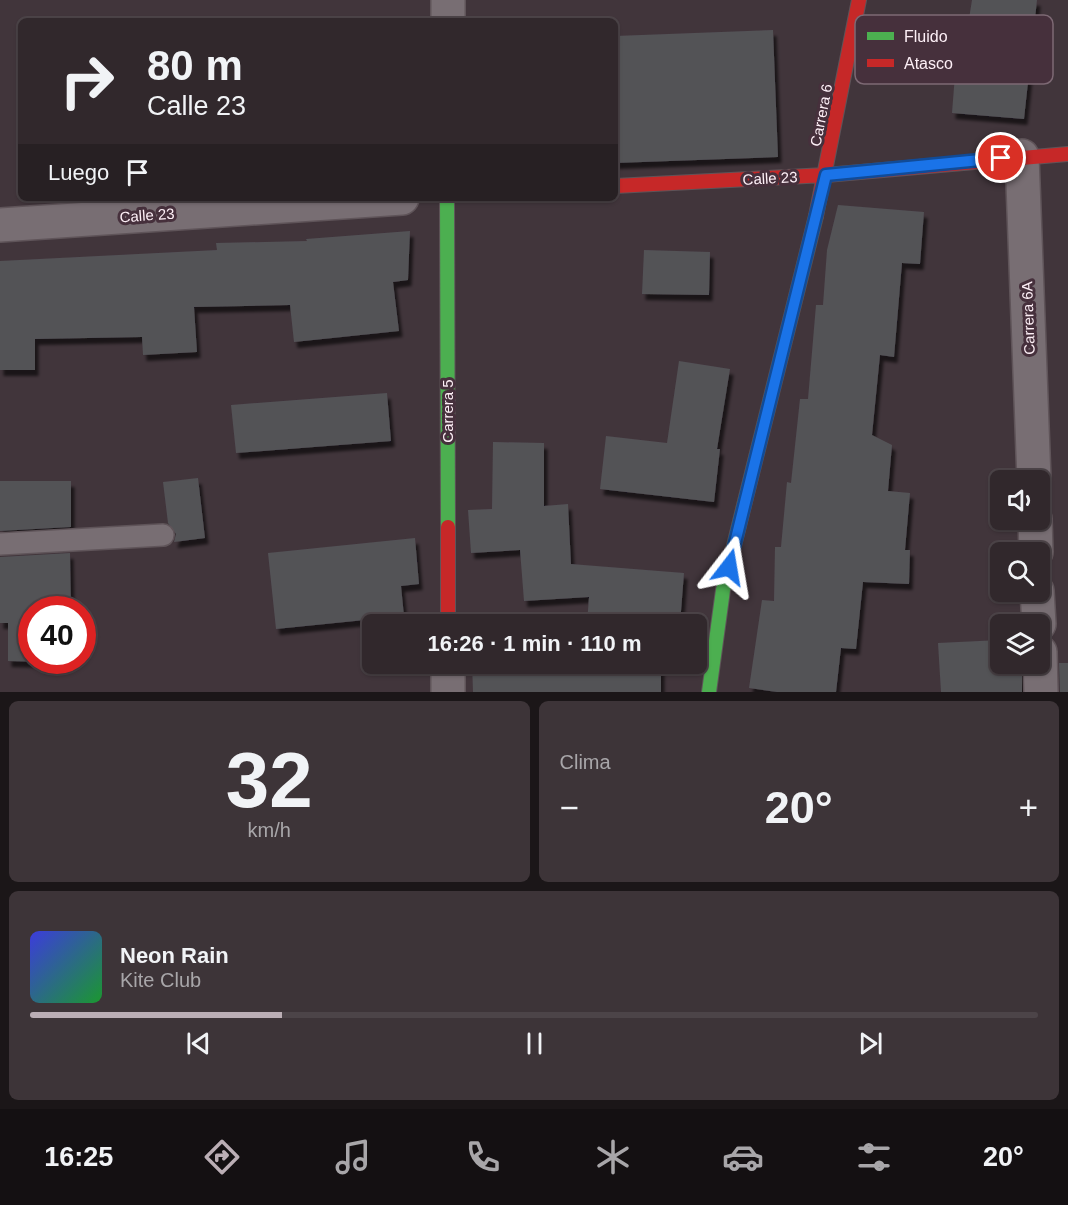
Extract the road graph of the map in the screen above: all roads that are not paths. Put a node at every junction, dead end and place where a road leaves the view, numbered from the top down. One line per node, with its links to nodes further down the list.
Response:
1 (448, 0): 4 (street)
2 (859, 0): 3 (street, Carrera 6)
3 (856, 15)
4 (448, 18)
5 (855, 21): 8 (street, Carrera 6)
6 (1068, 154): 7 (street, Calle 23)
7 (1023, 156): 8 (street, Calle 23); 13 (street, Carrera 6A)
8 (826, 175): 9 (street, Calle 23); 20 (street, Carrera 6)
9 (618, 186)
10 (357, 201): 12 (street, Calle 23)
11 (447, 201): 16 (street, Carrera 5)
12 (0, 225)
13 (1034, 470)
14 (163, 535): 15 (lane)
15 (0, 544)
16 (447, 614)
17 (448, 674): 19 (street)
18 (1041, 674): 21 (street)
19 (448, 692)
20 (709, 692)
21 (1041, 692)

